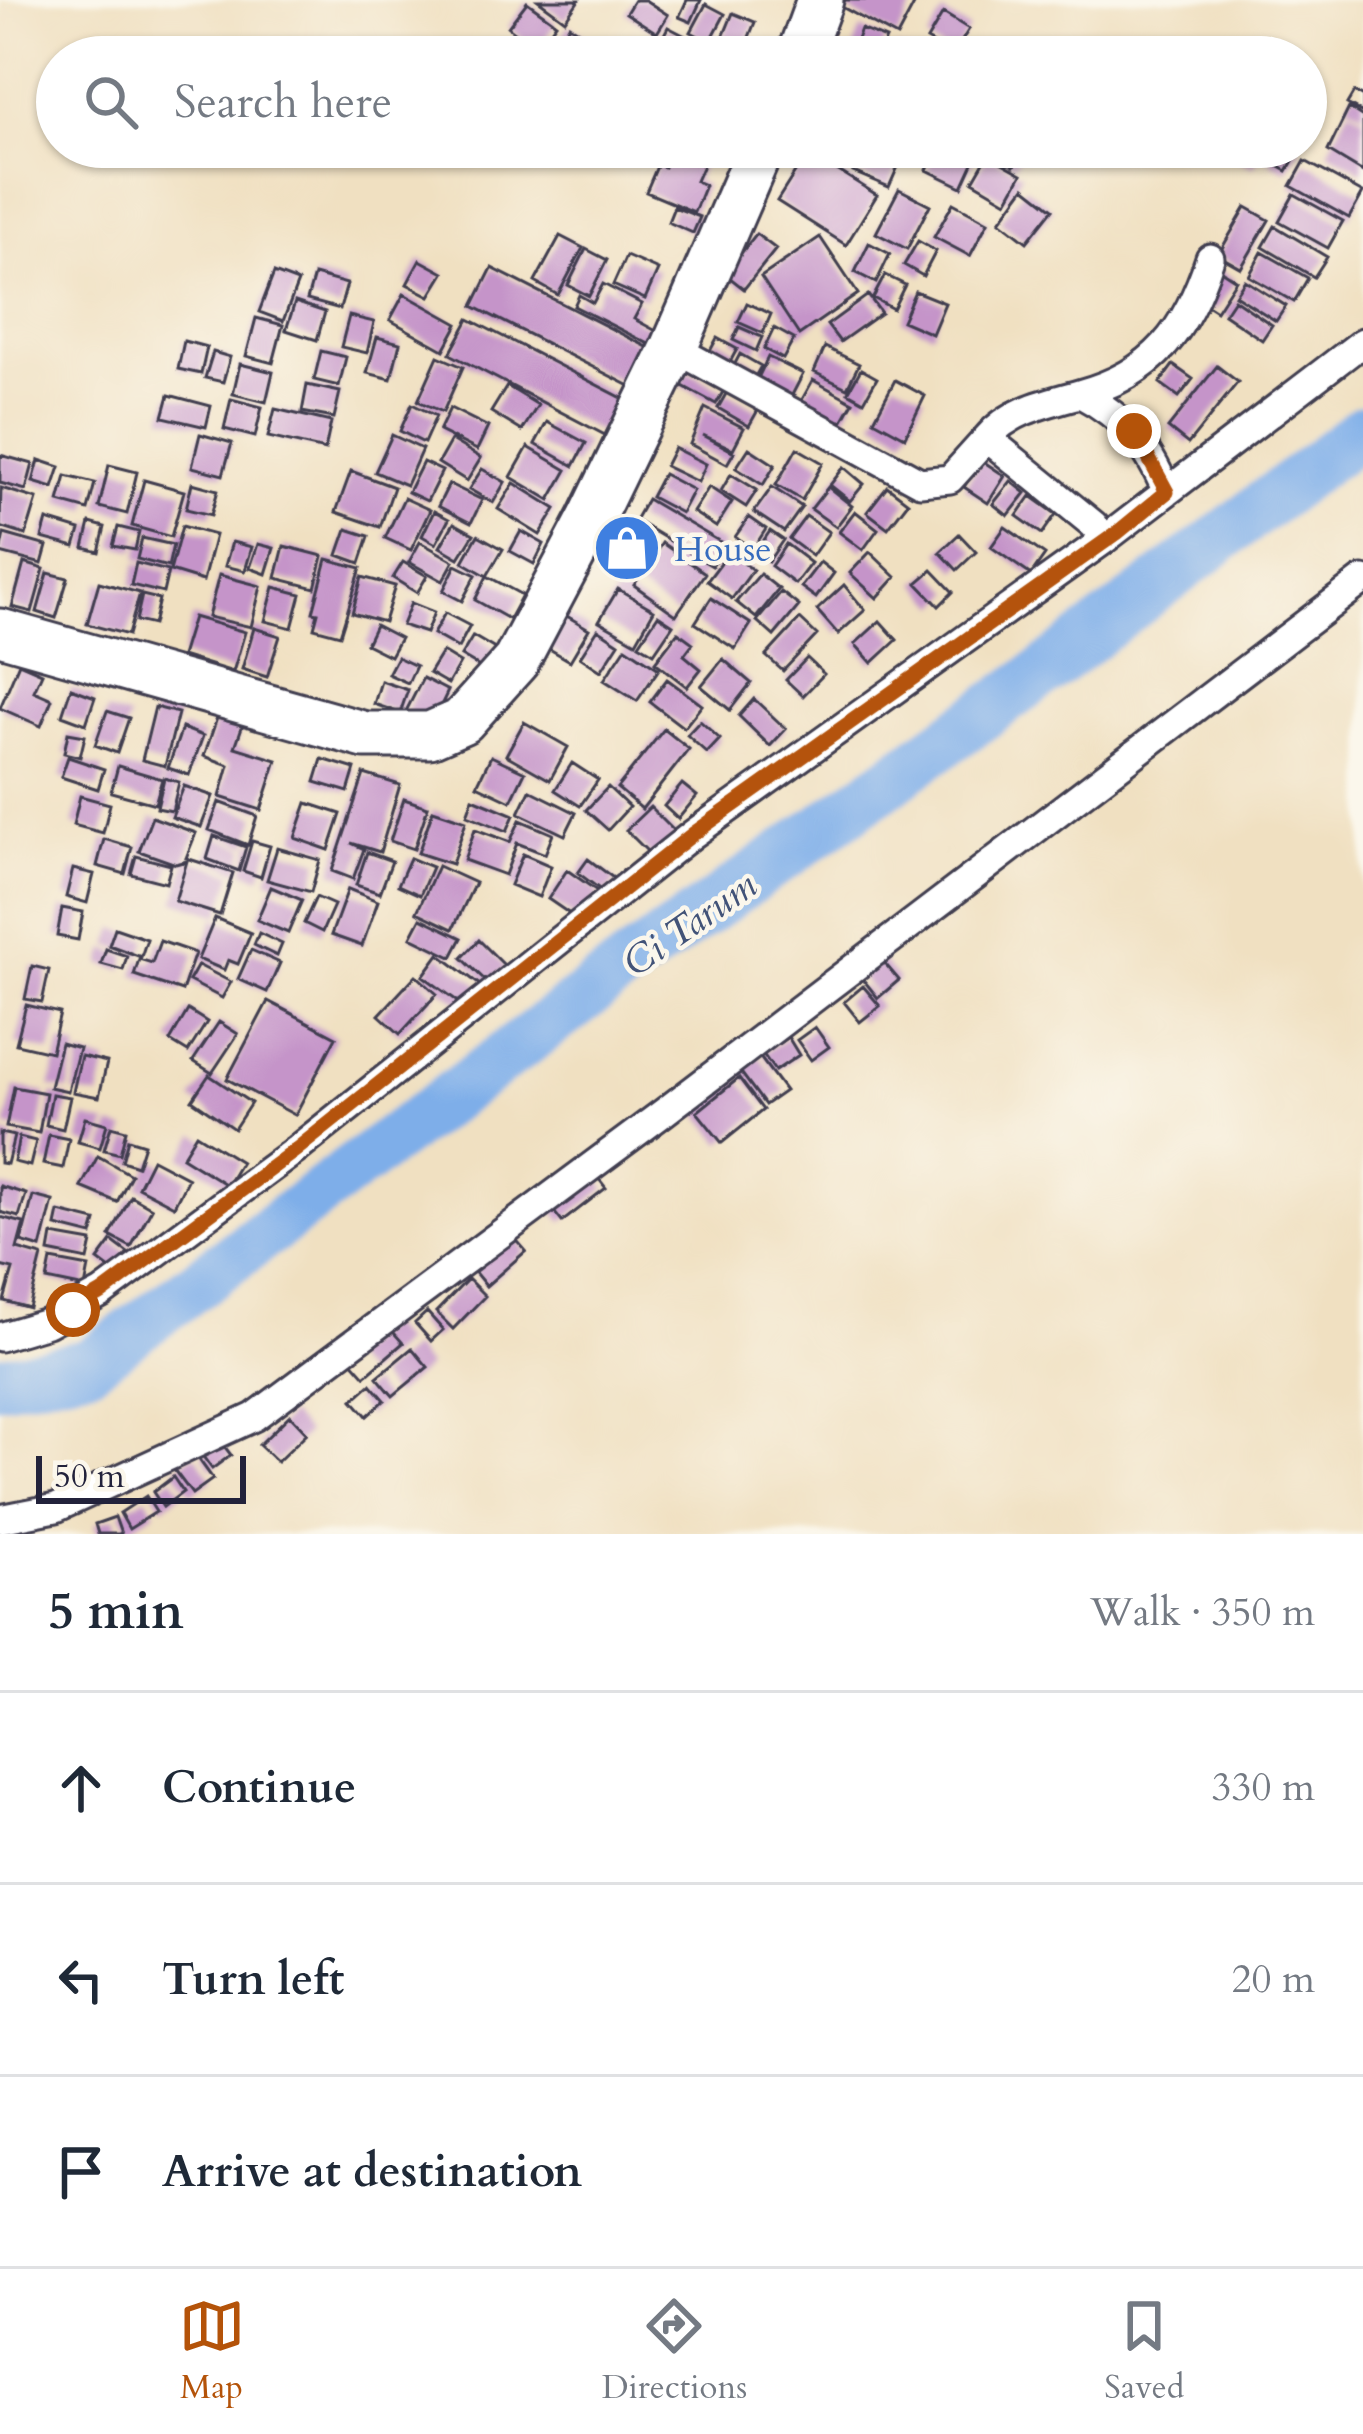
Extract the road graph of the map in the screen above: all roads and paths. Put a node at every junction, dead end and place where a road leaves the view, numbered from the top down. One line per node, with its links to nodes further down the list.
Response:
1 (820, 0): 2 (main road)
2 (807, 36)
3 (751, 168): 6 (main road)
4 (1210, 257): 7 (street)
5 (1363, 342): 9 (street)
6 (674, 348): 8 (street); 12 (main road)
7 (1081, 394): 8 (street); 9 (street)
8 (986, 438): 10 (street)
9 (1167, 492): 10 (street)
10 (1104, 540): 13 (street)
11 (1363, 580): 14 (street)
12 (0, 632)
13 (0, 1337)
14 (0, 1520)

